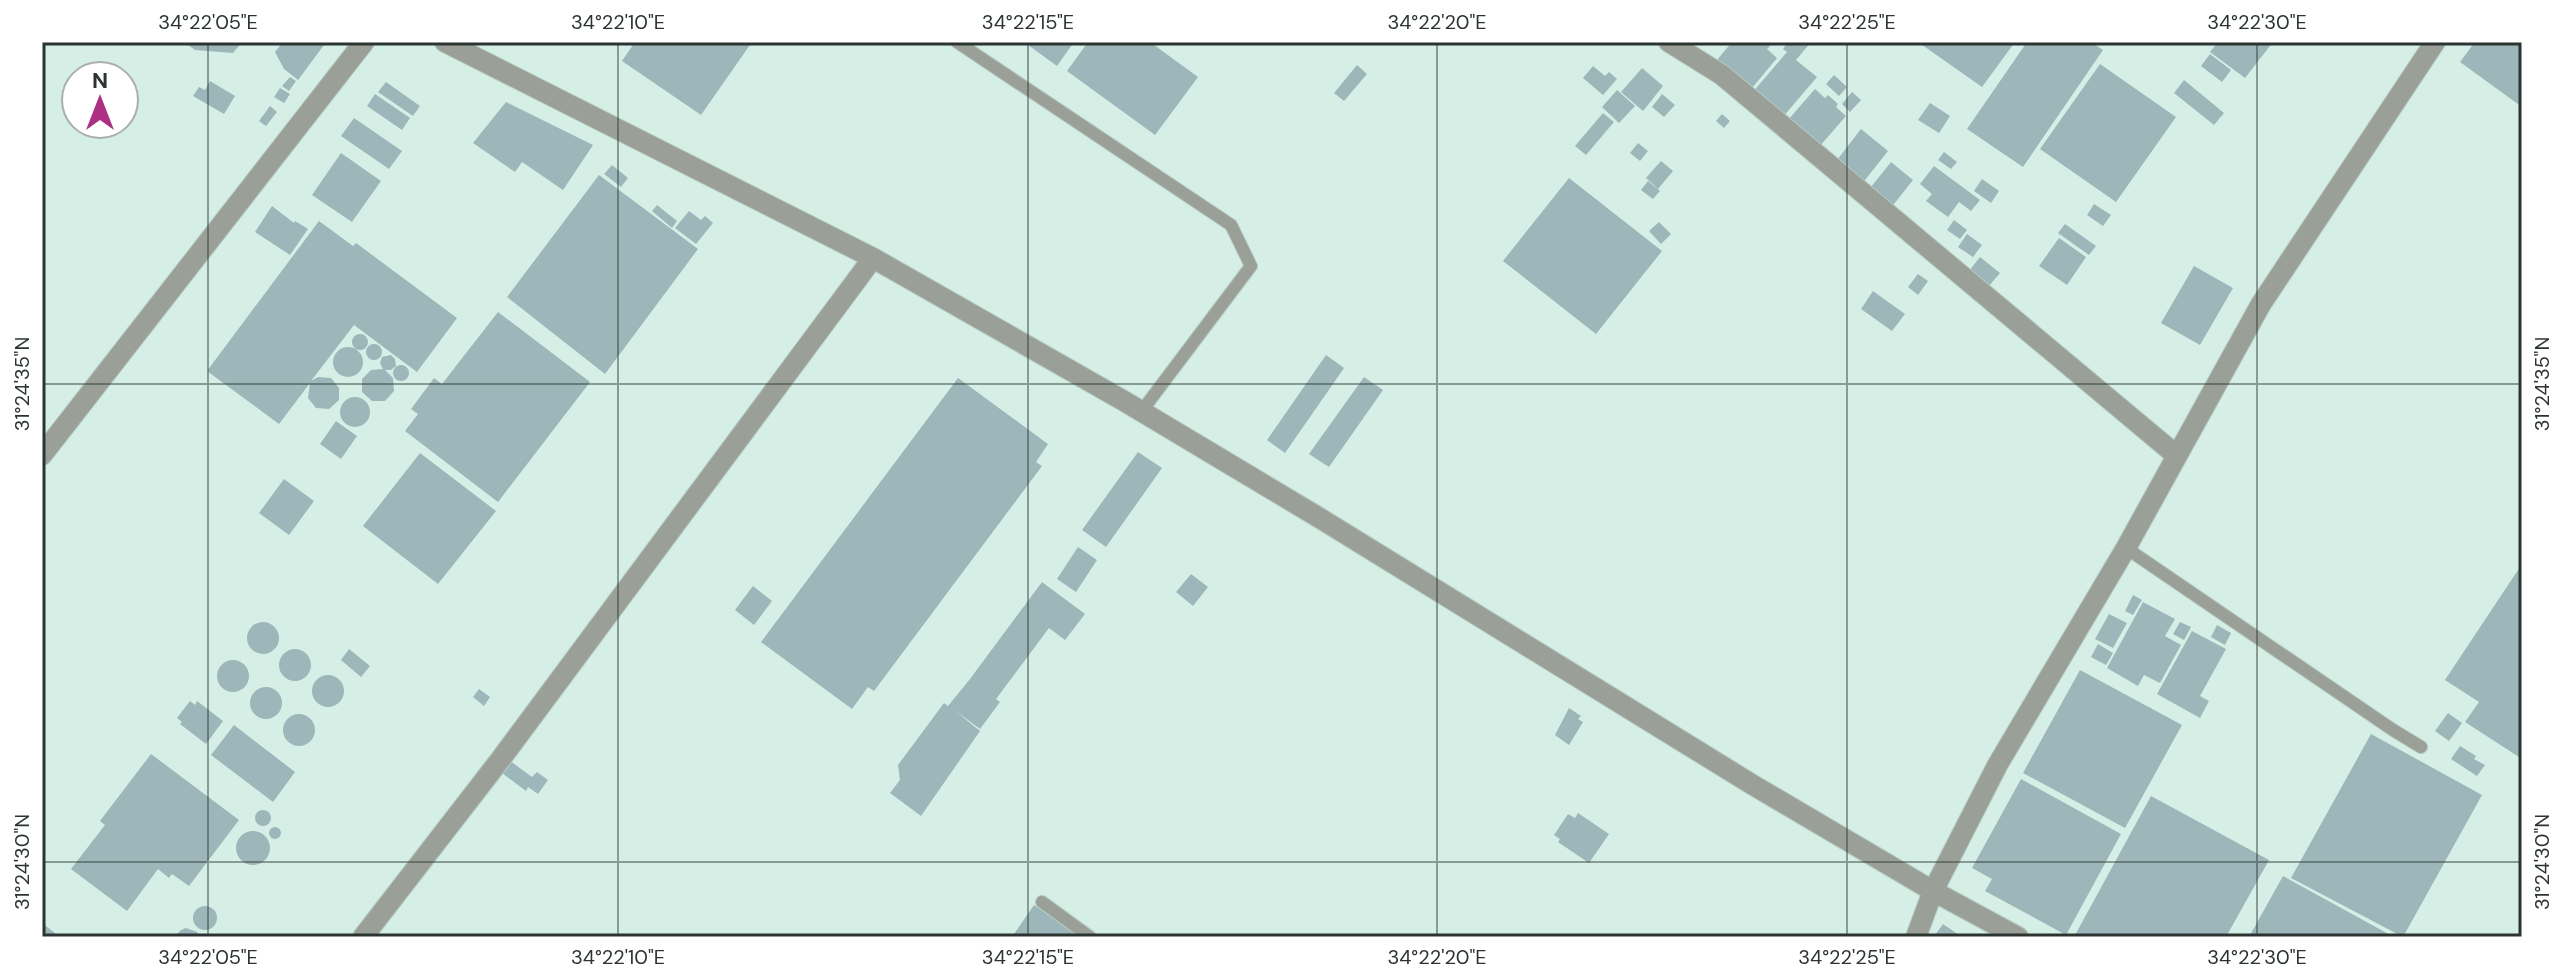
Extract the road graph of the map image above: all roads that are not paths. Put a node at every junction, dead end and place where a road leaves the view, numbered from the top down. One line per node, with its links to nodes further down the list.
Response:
1 (364, 42): 8 (street)
2 (445, 42): 6 (street)
3 (957, 42): 7 (lane)
4 (1669, 42): 9 (street)
5 (2435, 42): 9 (street)
6 (873, 258): 7 (street); 14 (street)
7 (1141, 412): 12 (street)
8 (42, 455)
9 (2176, 455): 10 (street)
10 (2126, 548): 11 (lane); 12 (street)
11 (2421, 747)
12 (1933, 891): 16 (street); 17 (street)
13 (1042, 902): 15 (lane)
14 (363, 937)
15 (1090, 937)
16 (1916, 937)
17 (2018, 937)

